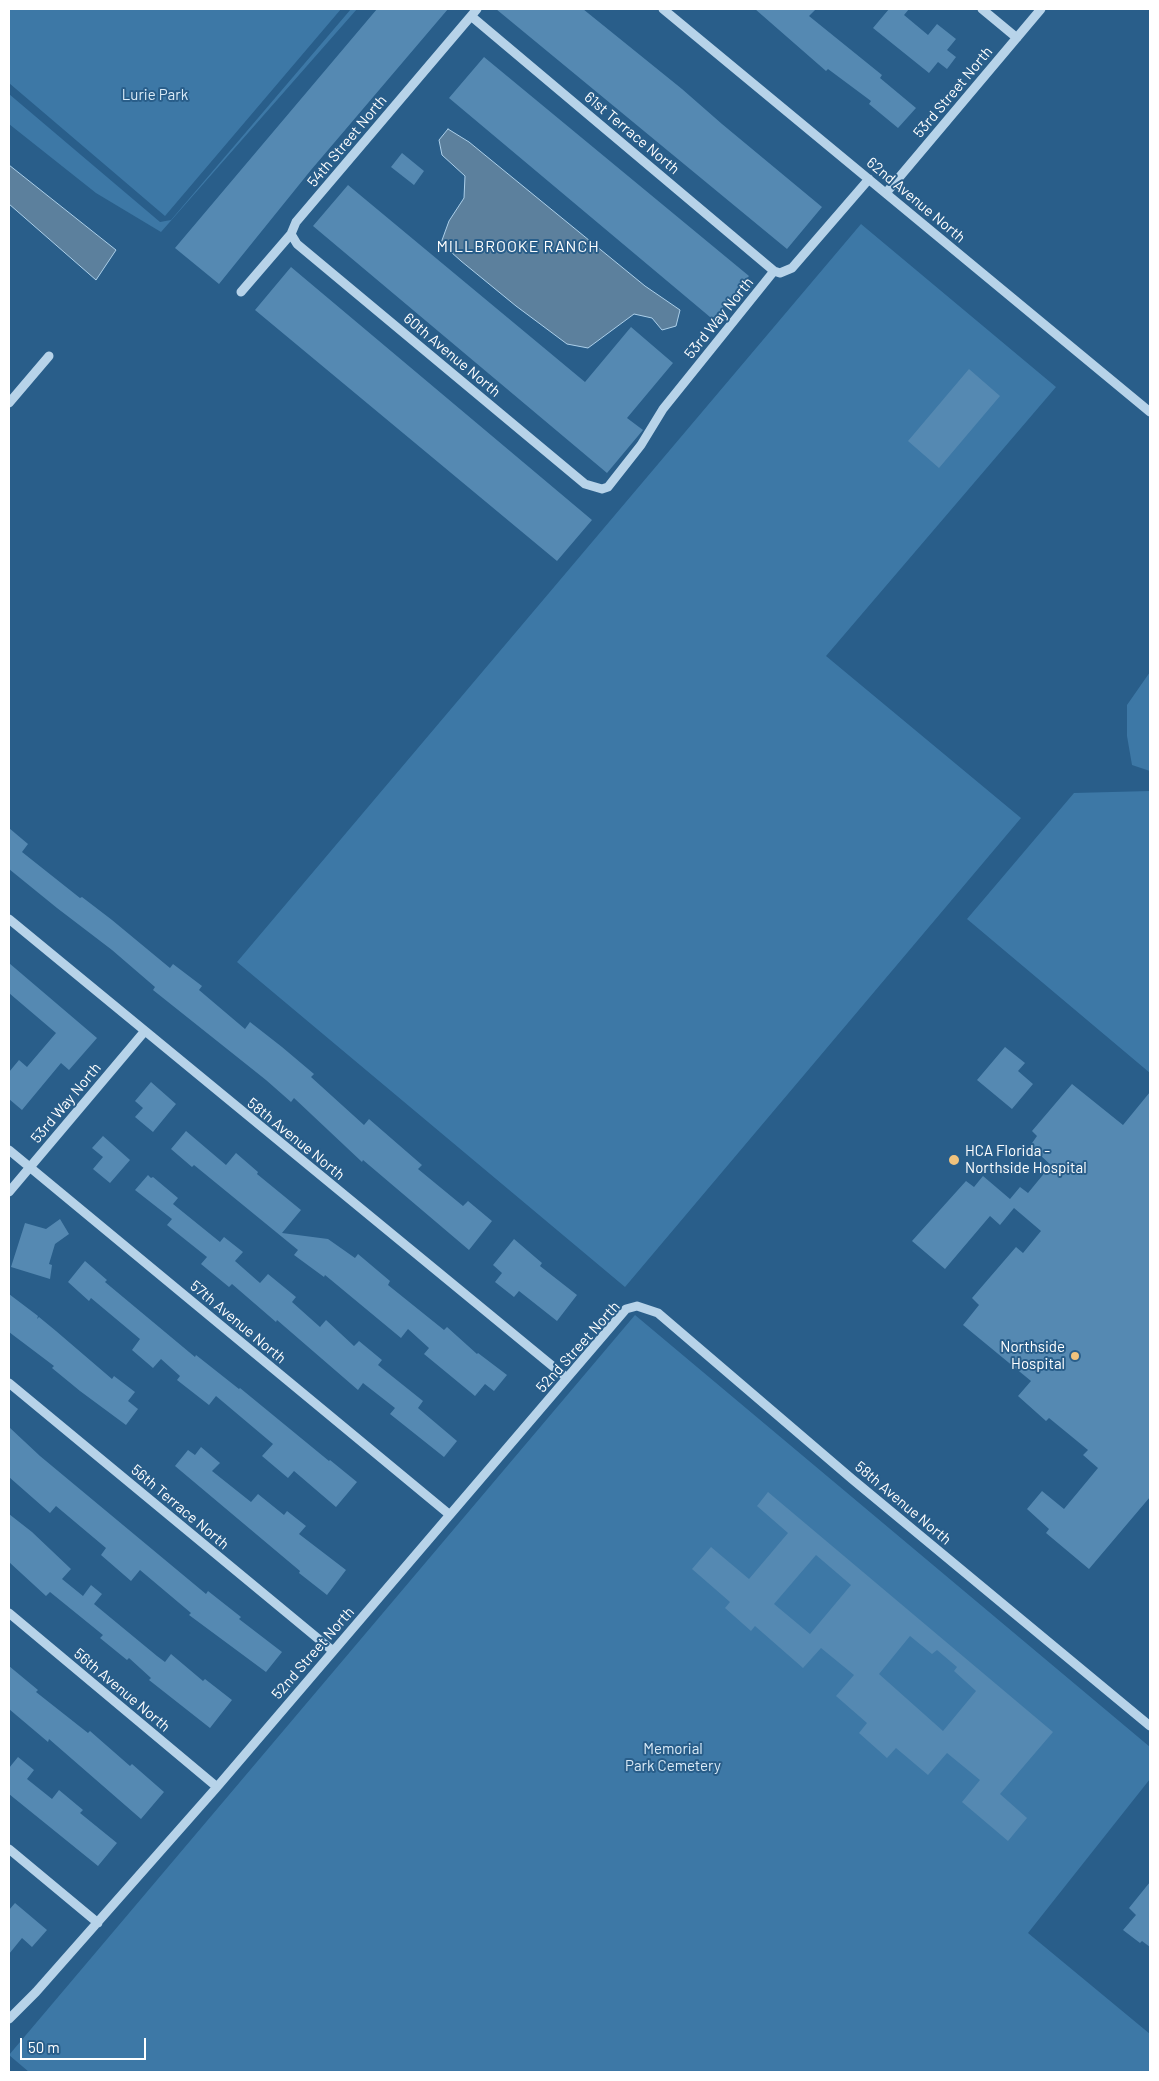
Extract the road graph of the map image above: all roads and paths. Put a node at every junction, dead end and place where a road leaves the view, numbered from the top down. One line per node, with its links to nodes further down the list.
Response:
1 (664, 9): 6 (street, 62nd Avenue North)
2 (982, 9): 5 (street)
3 (1041, 9): 5 (street, 53rd Street North)
4 (474, 12): 8 (street, 54th Street North); 9 (street, 61st Terrace North)
5 (1017, 38): 7 (street, 53rd Street North)
6 (869, 179): 7 (street, 62nd Avenue North); 9 (street, 53rd Way North)
7 (886, 193): 13 (street, 62nd Avenue North)
8 (291, 234): 10 (street, 54th Street North); 14 (street, 60th Avenue North)
9 (774, 271): 14 (street, 53rd Way North)
10 (242, 292)
11 (49, 356): 12 (street)
12 (9, 404)
13 (1150, 412)
14 (602, 489)
15 (9, 919): 16 (street, 58th Avenue North)
16 (144, 1032): 18 (street, 53rd Way North); 21 (street, 58th Avenue North)
17 (9, 1150): 18 (street, 57th Avenue North)
18 (30, 1168): 19 (street, 53rd Way North); 23 (street, 57th Avenue North)
19 (9, 1192)
20 (637, 1306): 21 (street, 52nd Street North); 26 (street, 58th Avenue North)
21 (567, 1378): 23 (street, 52nd Street North)
22 (9, 1383): 25 (street, 56th Terrace North)
23 (450, 1515): 25 (street, 52nd Street North)
24 (9, 1613): 27 (street, 56th Avenue North)
25 (333, 1651): 27 (street, 52nd Street North)
26 (1150, 1726)
27 (217, 1787): 29 (street, 52nd Street North)
28 (9, 1849): 29 (street)
29 (98, 1923): 30 (street, 52nd Street North)
30 (9, 2019)

